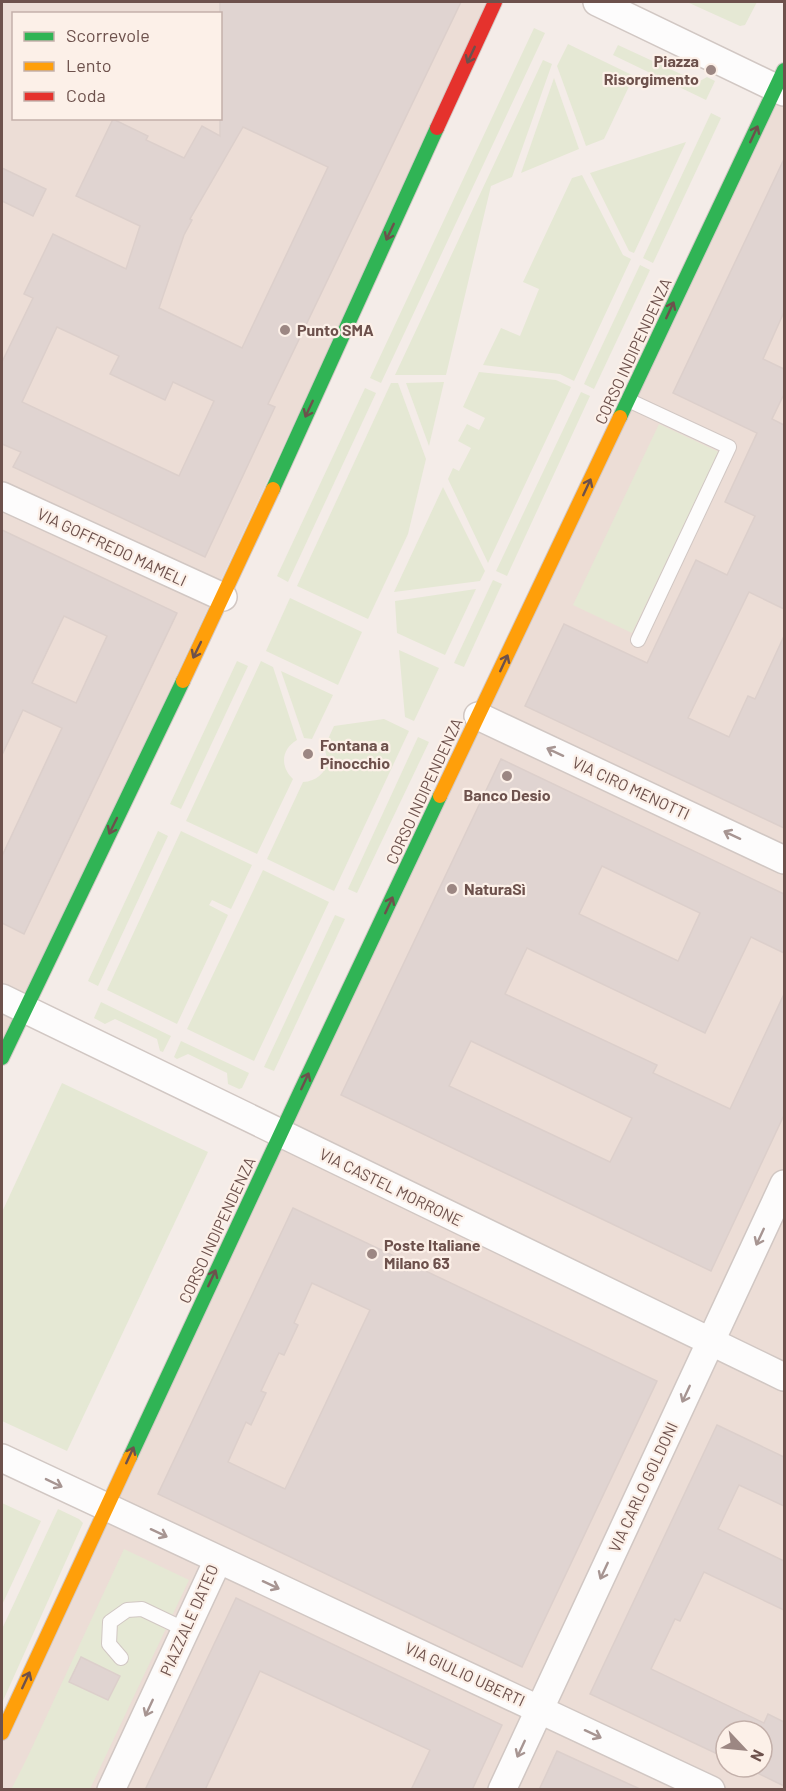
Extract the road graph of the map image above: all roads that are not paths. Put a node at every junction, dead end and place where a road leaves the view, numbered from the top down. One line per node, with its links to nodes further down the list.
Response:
1 (495, 2): 6 (street, one-way to 6)
2 (597, 2): 3 (street)
3 (782, 83): 4 (street, CORSO INDIPENDENZA, one-way to 3)
4 (628, 400): 7 (lane); 8 (street, CORSO INDIPENDENZA, one-way to 4)
5 (2, 496): 6 (street, VIA GOFFREDO MAMELI)
6 (223, 597): 10 (street, one-way to 10)
7 (638, 640)
8 (478, 716): 9 (street, VIA CIRO MENOTTI, one-way to 8); 12 (street, CORSO INDIPENDENZA, one-way to 8)
9 (784, 860)
10 (13, 1004): 11 (street); 12 (street, VIA CASTEL MORRONE)
11 (2, 1058)
12 (280, 1134): 14 (street, VIA CASTEL MORRONE); 17 (street, CORSO INDIPENDENZA, one-way to 12)
13 (784, 1184): 14 (street, VIA CARLO GOLDONI, one-way to 14)
14 (711, 1341): 15 (street, VIA CASTEL MORRONE); 21 (street, VIA CARLO GOLDONI, one-way to 21)
15 (784, 1377)
16 (2, 1458): 17 (street, PIAZZALE DATEO, one-way to 17)
17 (106, 1508): 18 (street, PIAZZALE DATEO, one-way to 18); 22 (street, one-way to 17)
18 (218, 1560): 19 (street, PIAZZALE DATEO); 21 (street, VIA GIULIO UBERTI, one-way to 21)
19 (186, 1630): 20 (lane); 23 (street, PIAZZALE DATEO, one-way to 23)
20 (121, 1658)
21 (540, 1709): 24 (street, VIA CARLO GOLDONI, one-way to 24); 25 (street, VIA GIULIO UBERTI, one-way to 25)
22 (2, 1733)
23 (111, 1790)
24 (502, 1790)
25 (711, 1790)

